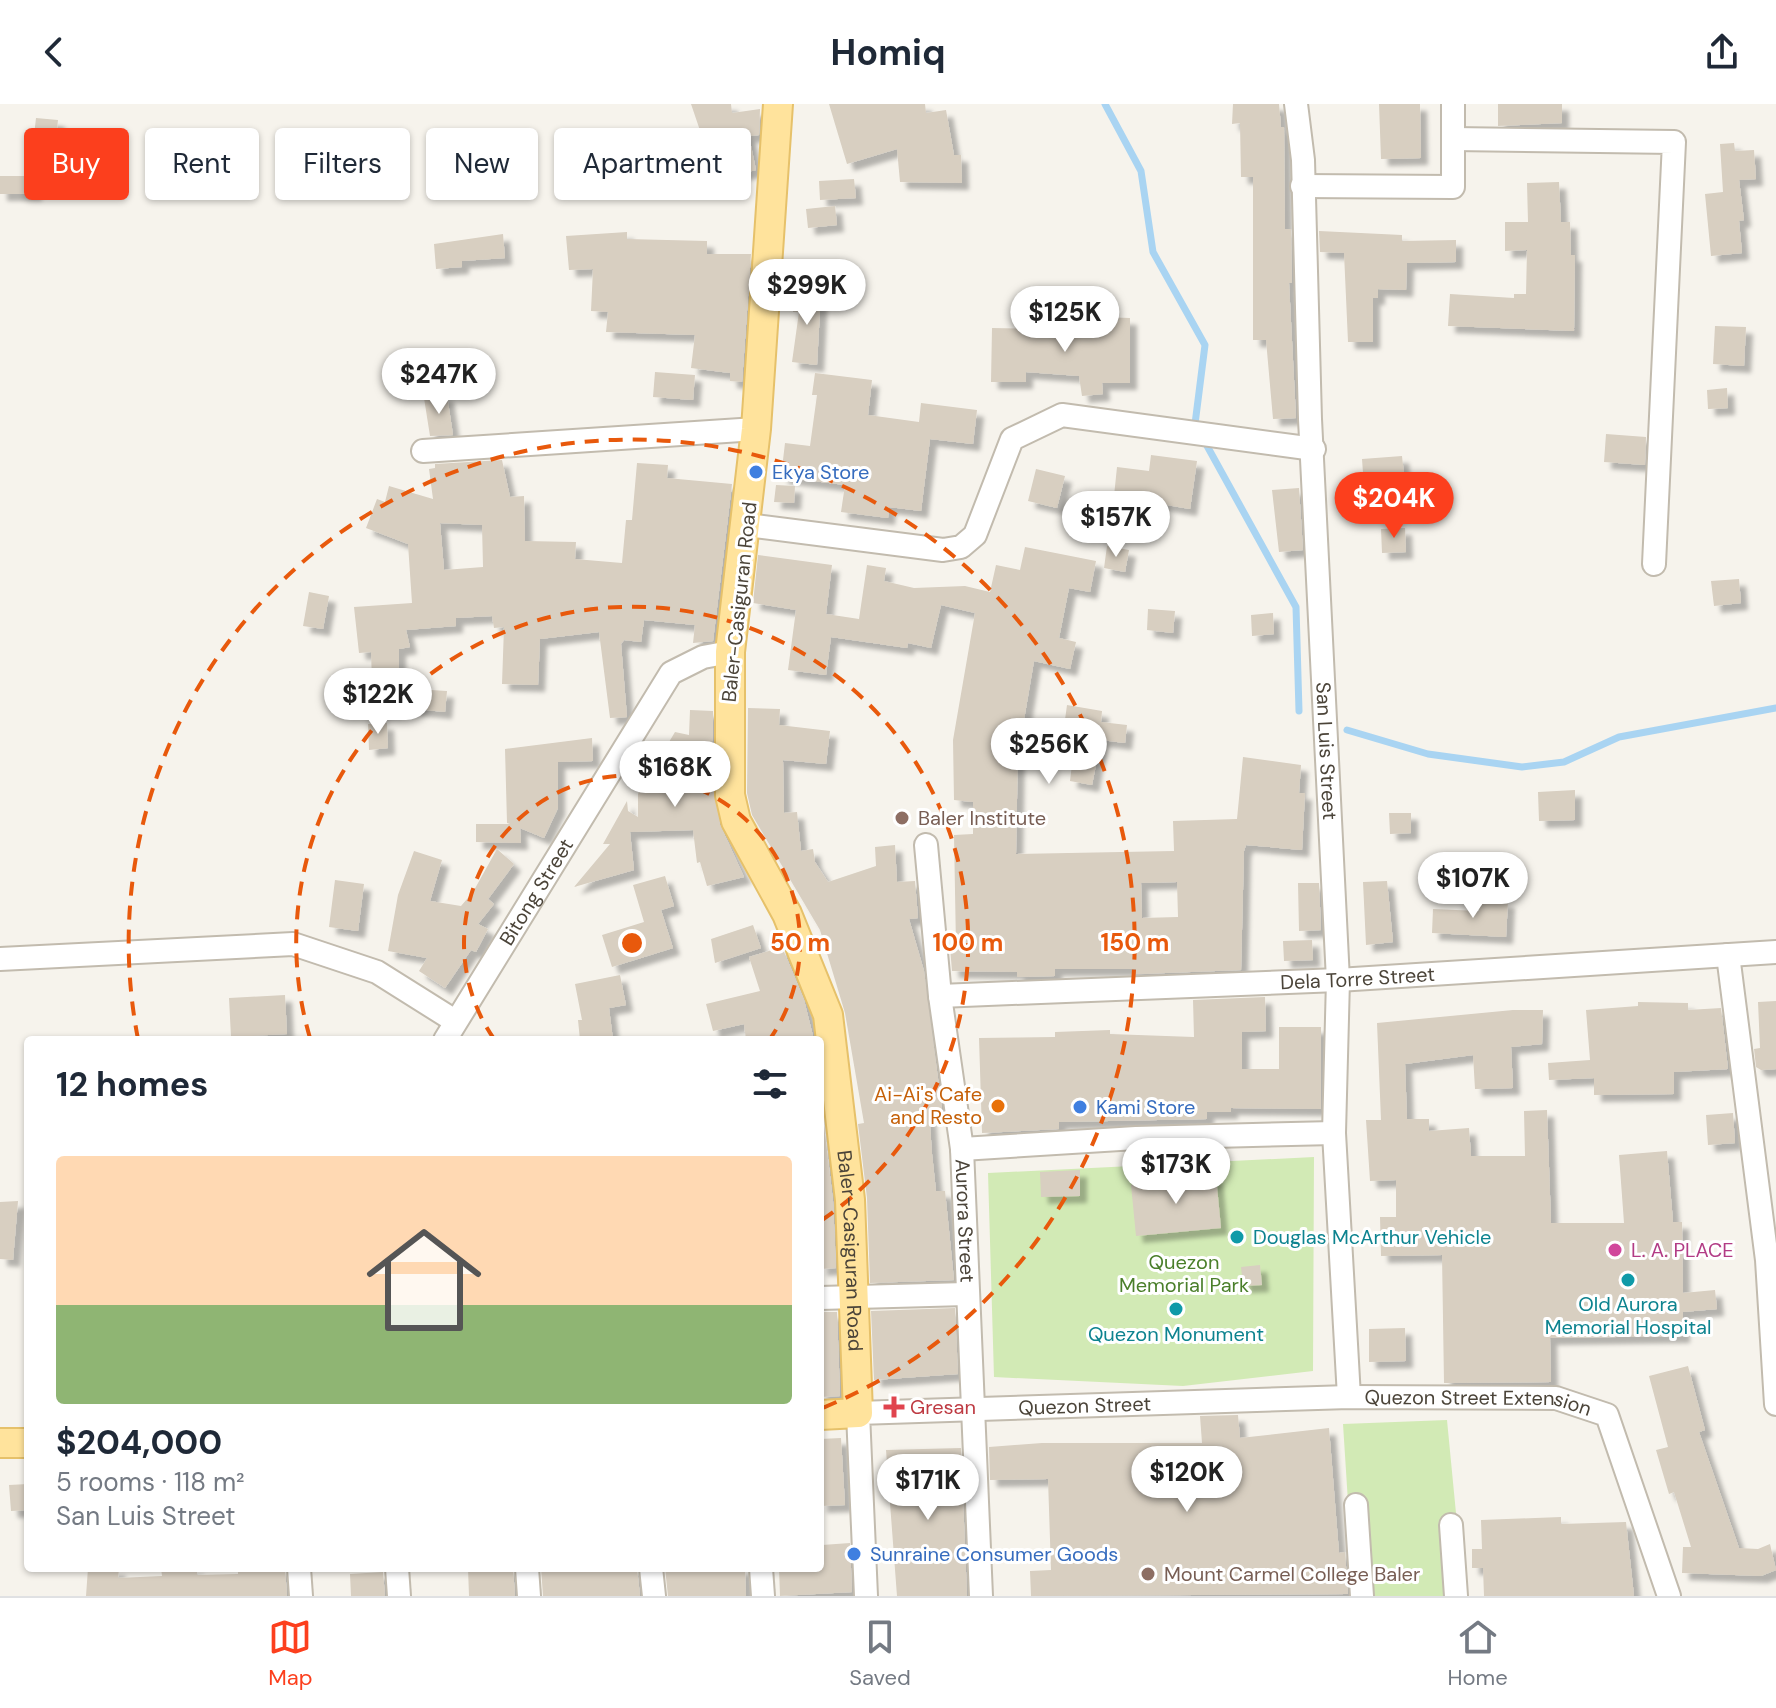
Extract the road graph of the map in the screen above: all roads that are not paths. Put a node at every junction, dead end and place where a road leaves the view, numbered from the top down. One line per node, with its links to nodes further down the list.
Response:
1 (778, 104): 6 (main road, Baler-Casiguran Road)
2 (1296, 104): 5 (street, San Luis Street)
3 (1453, 104): 4 (street)
4 (1453, 139): 5 (street); 10 (street)
5 (1302, 186): 7 (street, San Luis Street)
6 (756, 429): 8 (street); 9 (main road, Baler-Casiguran Road)
7 (1314, 449): 9 (street); 16 (street, San Luis Street)
8 (423, 451)
9 (747, 525): 11 (main road, Baler-Casiguran Road)
10 (1654, 564)
11 (730, 652): 18 (street, Bitong Street); 22 (main road, Baler-Casiguran Road)
12 (926, 845): 17 (street, Aurora Street)
13 (1776, 952): 14 (street, Dela Torre Street)
14 (1728, 955): 16 (street, Dela Torre Street); 25 (street)
15 (0, 959): 18 (street)
16 (1338, 980): 17 (street, Dela Torre Street); 19 (street, San Luis Street)
17 (940, 996): 20 (street, Aurora Street)
18 (450, 1030)
19 (1334, 1133): 20 (street); 24 (street, San Luis Street)
20 (962, 1149): 21 (street, Aurora Street)
21 (966, 1294): 22 (street); 26 (street, Aurora Street)
22 (853, 1297): 23 (street); 27 (main road, Baler-Casiguran Road)
23 (824, 1298)
24 (1349, 1397): 26 (street, Quezon Street); 47 (street, Quezon Street Extension)
25 (1776, 1404)
26 (976, 1410): 27 (street, Quezon Street); 44 (street, Aurora Street)
27 (858, 1413): 28 (main road, Quezon Street); 43 (street)
28 (824, 1415)
29 (0, 1443): 30 (main road)
30 (24, 1443)
31 (1356, 1505): 45 (street)
32 (1451, 1525): 46 (street)
33 (299, 1572): 38 (street)
34 (397, 1572): 39 (street)
35 (527, 1572): 40 (street)
36 (651, 1572): 41 (street)
37 (761, 1572): 42 (street)
38 (301, 1596)
39 (399, 1596)
40 (529, 1596)
41 (654, 1596)
42 (763, 1596)
43 (866, 1596)
44 (981, 1596)
45 (1362, 1596)
46 (1456, 1596)
47 (1669, 1596)

